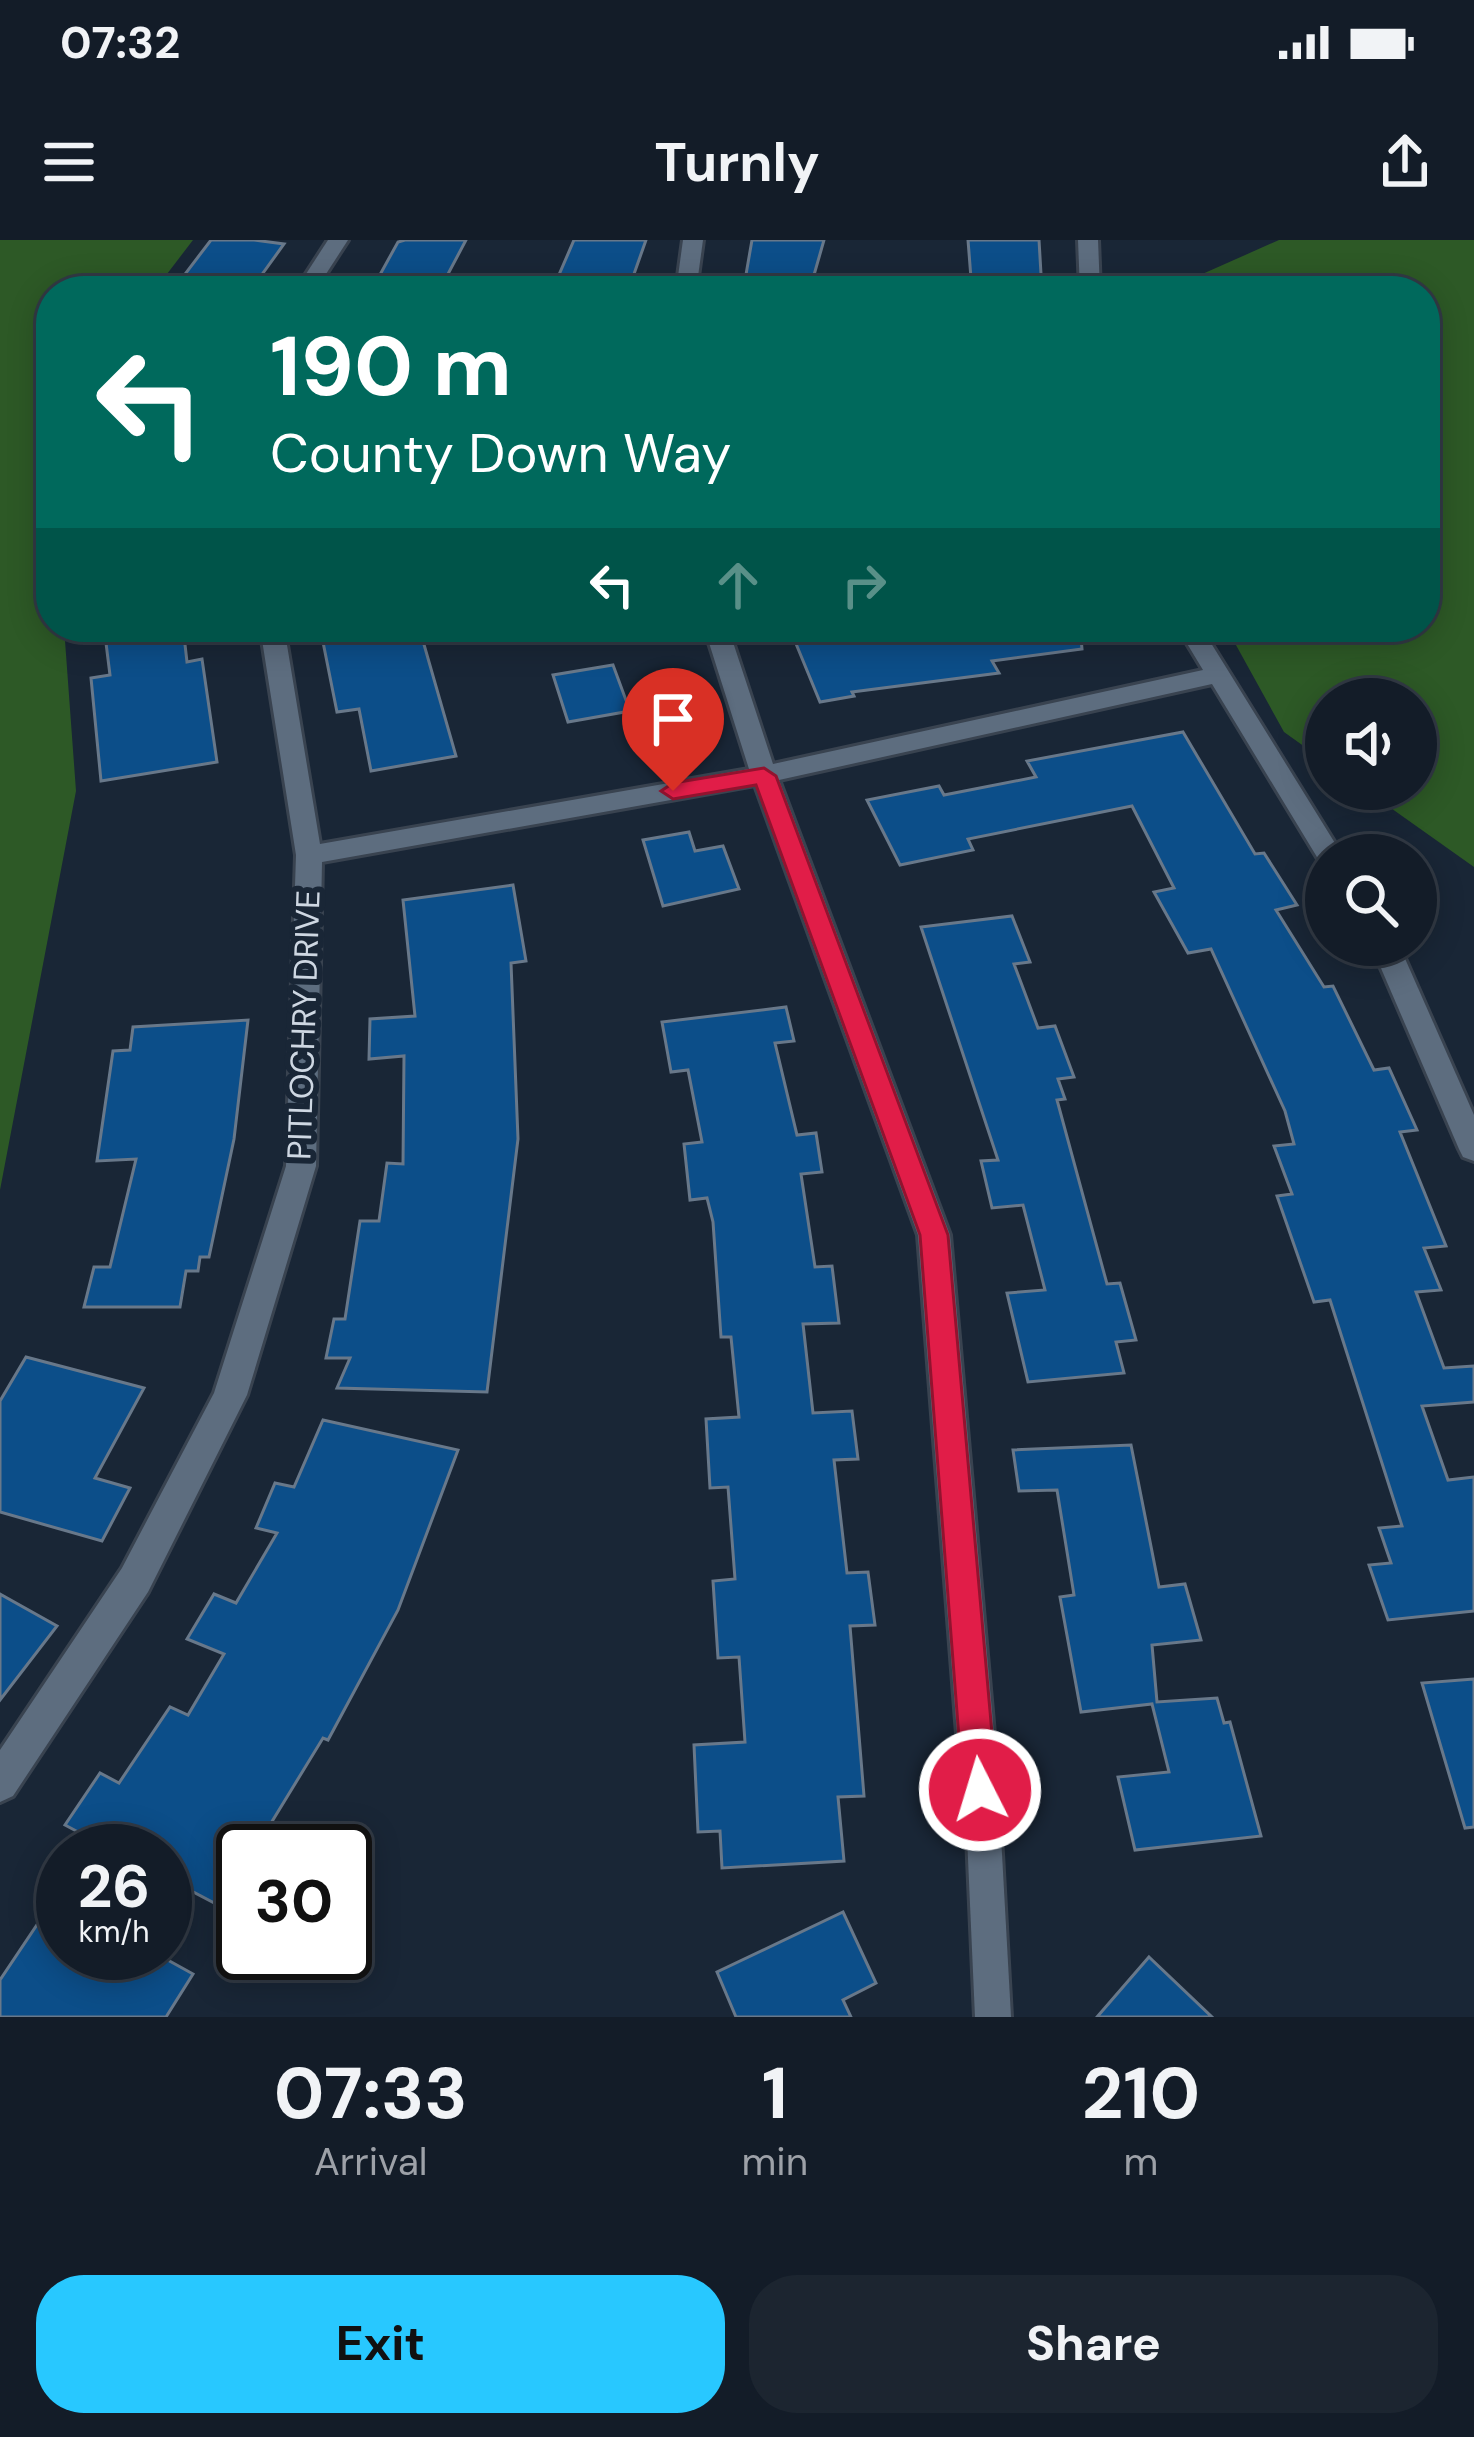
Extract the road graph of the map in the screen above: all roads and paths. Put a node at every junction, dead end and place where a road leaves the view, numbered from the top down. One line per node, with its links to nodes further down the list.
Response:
1 (338, 240): 4 (street)
2 (693, 240): 5 (street)
3 (1088, 240): 6 (street)
4 (314, 276)
5 (688, 276)
6 (1089, 276)
7 (274, 642): 13 (street, PITLOCHRY DRIVE)
8 (721, 642): 11 (street)
9 (1198, 642): 10 (street)
10 (1218, 675): 11 (street); 12 (street)
11 (764, 776): 13 (street); 17 (street)
12 (1316, 834)
13 (309, 855): 16 (street, PITLOCHRY DRIVE)
14 (1394, 966): 15 (street)
15 (1474, 1149)
16 (0, 1783)
17 (984, 1836): 18 (lane)
18 (993, 2017)

